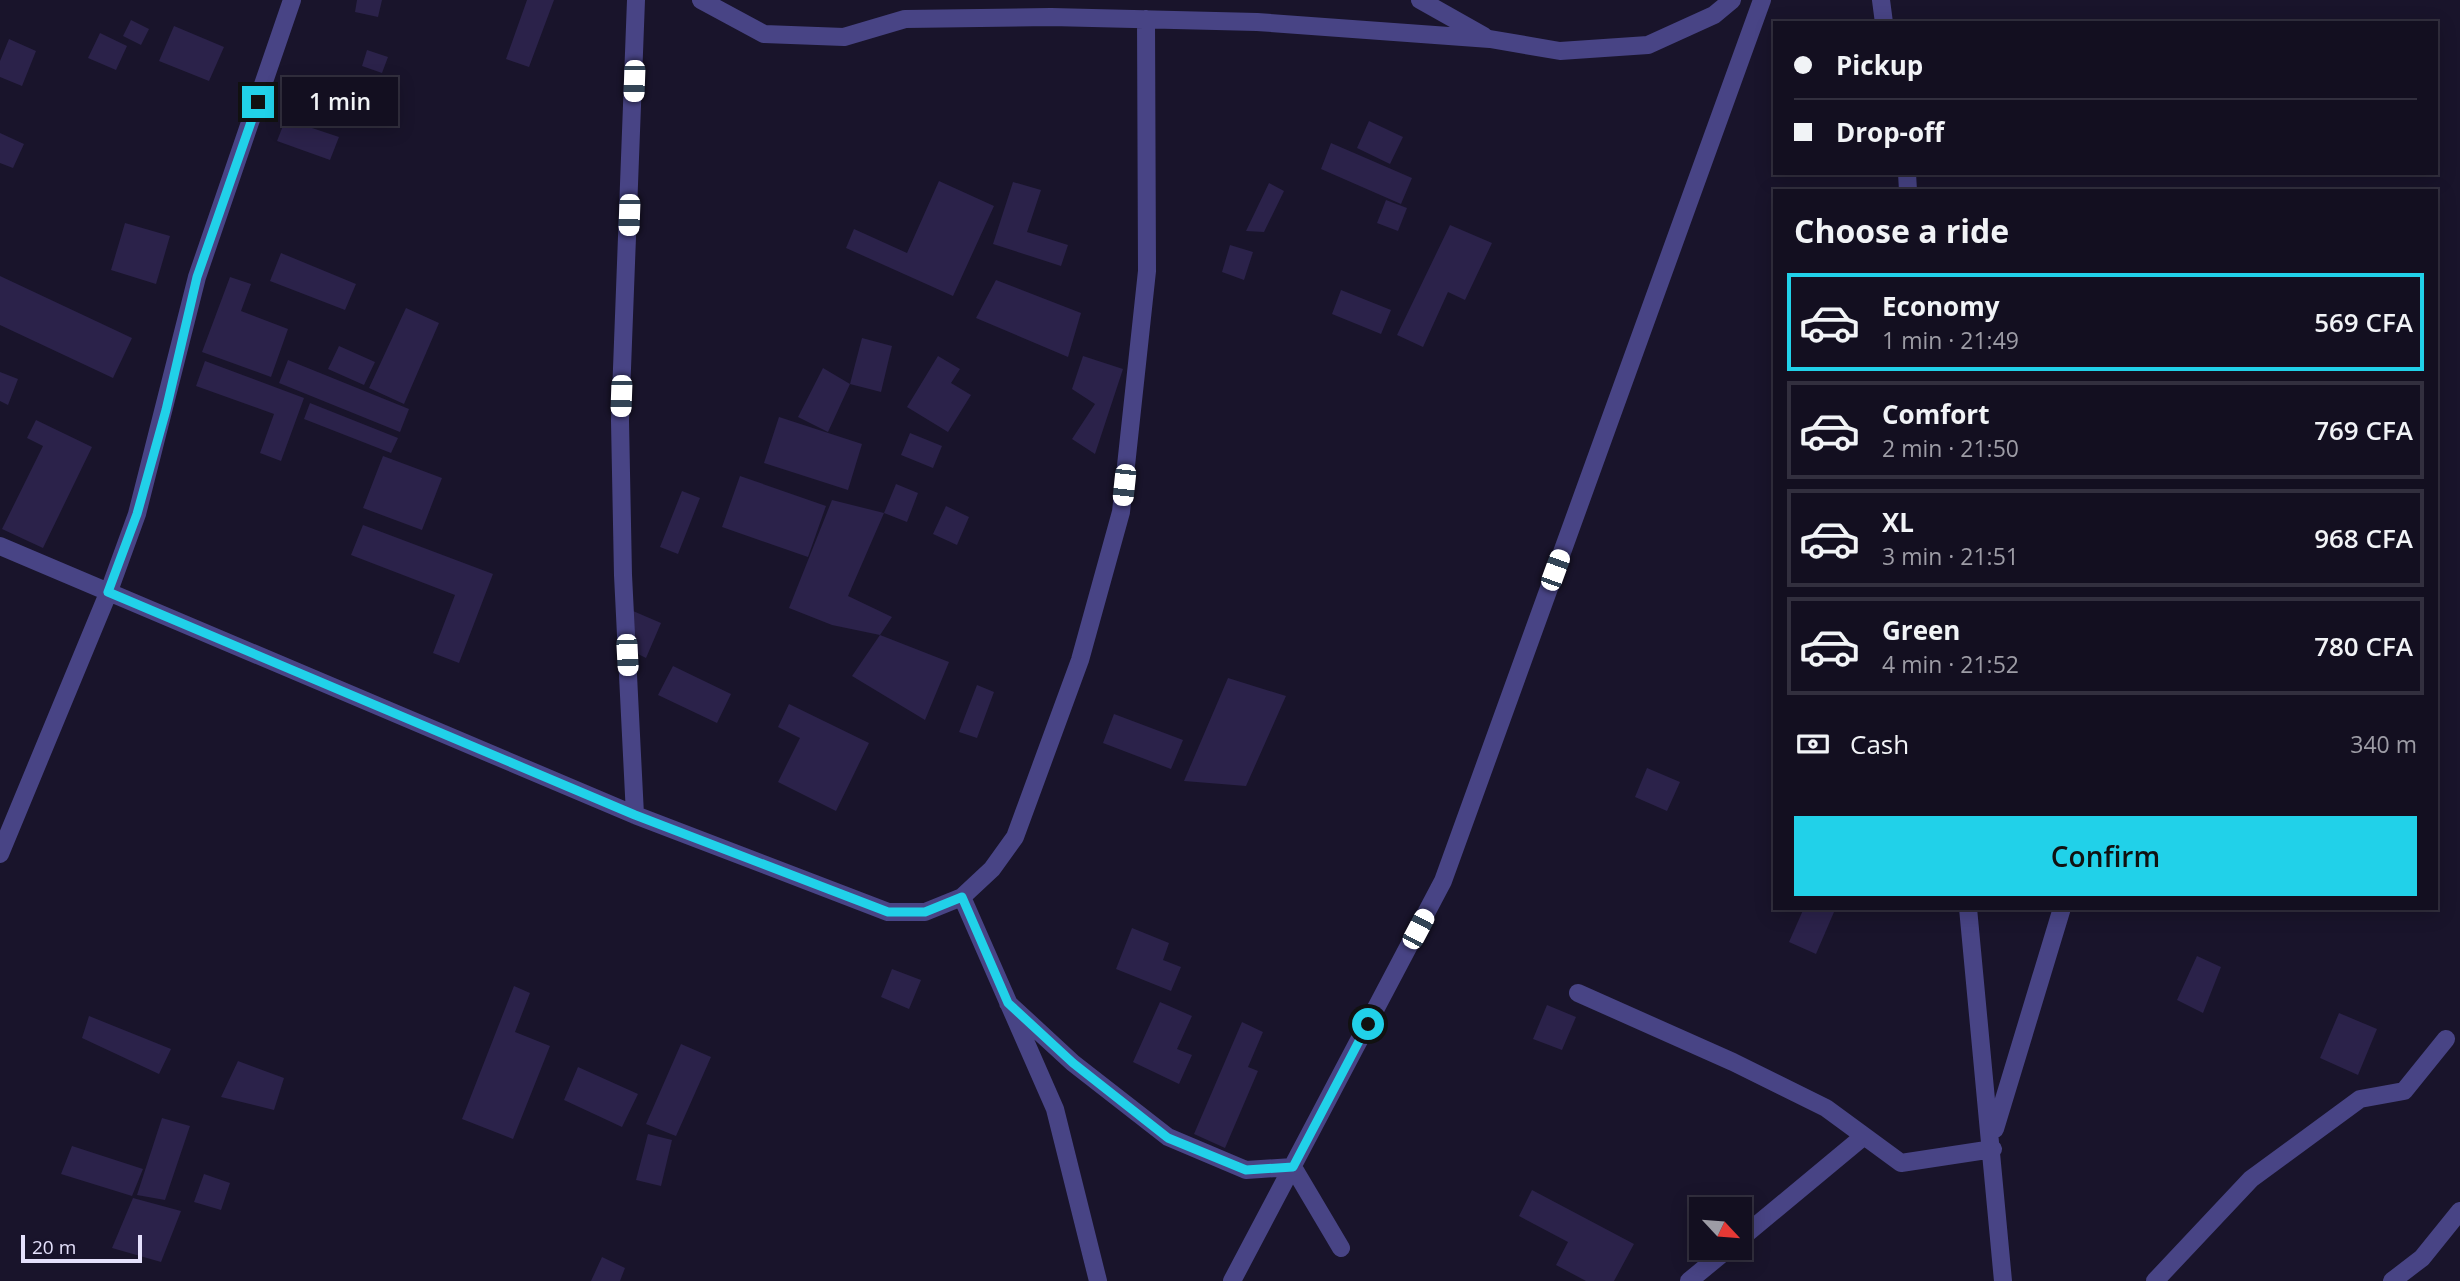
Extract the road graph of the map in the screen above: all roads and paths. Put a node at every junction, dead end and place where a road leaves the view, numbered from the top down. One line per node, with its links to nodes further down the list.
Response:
1 (292, 0): 12 (street)
2 (636, 0): 13 (street)
3 (701, 0): 8 (street)
4 (1420, 0): 10 (street)
5 (1732, 0): 10 (street)
6 (1762, 0): 23 (street)
7 (1881, 0): 9 (street)
8 (1146, 19): 10 (street); 15 (street)
9 (1884, 21)
10 (1490, 39)
11 (0, 546): 12 (street)
12 (108, 592): 13 (street); 14 (street)
13 (635, 815): 15 (street)
14 (0, 854)
15 (962, 897): 19 (street)
16 (1968, 910): 22 (street)
17 (2061, 910): 22 (street)
18 (1578, 993): 21 (street)
19 (1008, 1003): 23 (street); 28 (street)
20 (2446, 1039): 32 (street)
21 (1864, 1136): 22 (street); 25 (street)
22 (1992, 1144): 31 (street)
23 (1293, 1167): 26 (street); 29 (street)
24 (2460, 1211): 33 (street)
25 (1752, 1229)
26 (1341, 1248)
27 (1714, 1260): 30 (street)
28 (1098, 1281)
29 (1232, 1281)
30 (1689, 1281)
31 (2003, 1281)
32 (2154, 1281)
33 (2392, 1281)

